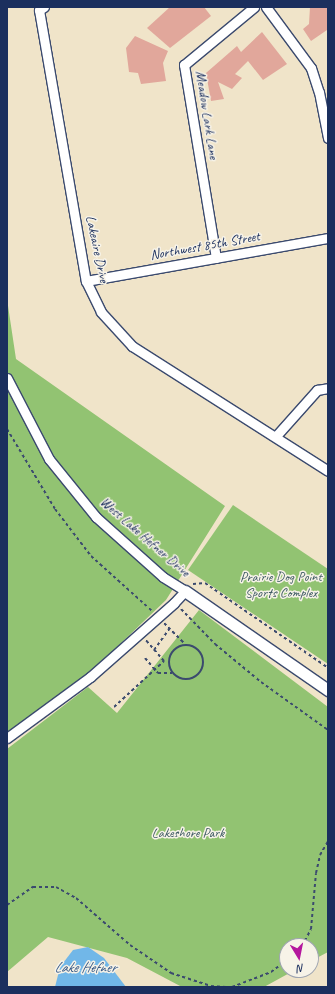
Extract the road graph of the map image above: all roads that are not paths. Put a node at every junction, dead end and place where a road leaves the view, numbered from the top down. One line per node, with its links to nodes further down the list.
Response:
1 (254, 7): 6 (street, Meadow Lark Lane)
2 (266, 7): 4 (street)
3 (42, 9): 7 (street, Lakeaire Drive)
4 (328, 138)
5 (328, 238): 6 (street, Northwest 85th Street)
6 (216, 258): 7 (street, Northwest 85th Street)
7 (86, 281): 10 (street, Lakeaire Drive)
8 (7, 378): 12 (street, West Lake Hefner Drive)
9 (328, 388): 10 (street)
10 (276, 436): 11 (street, Lakeaire Drive)
11 (328, 471)
12 (184, 591): 13 (street, West Lake Hefner Drive); 14 (street)
13 (328, 690)
14 (7, 738)

